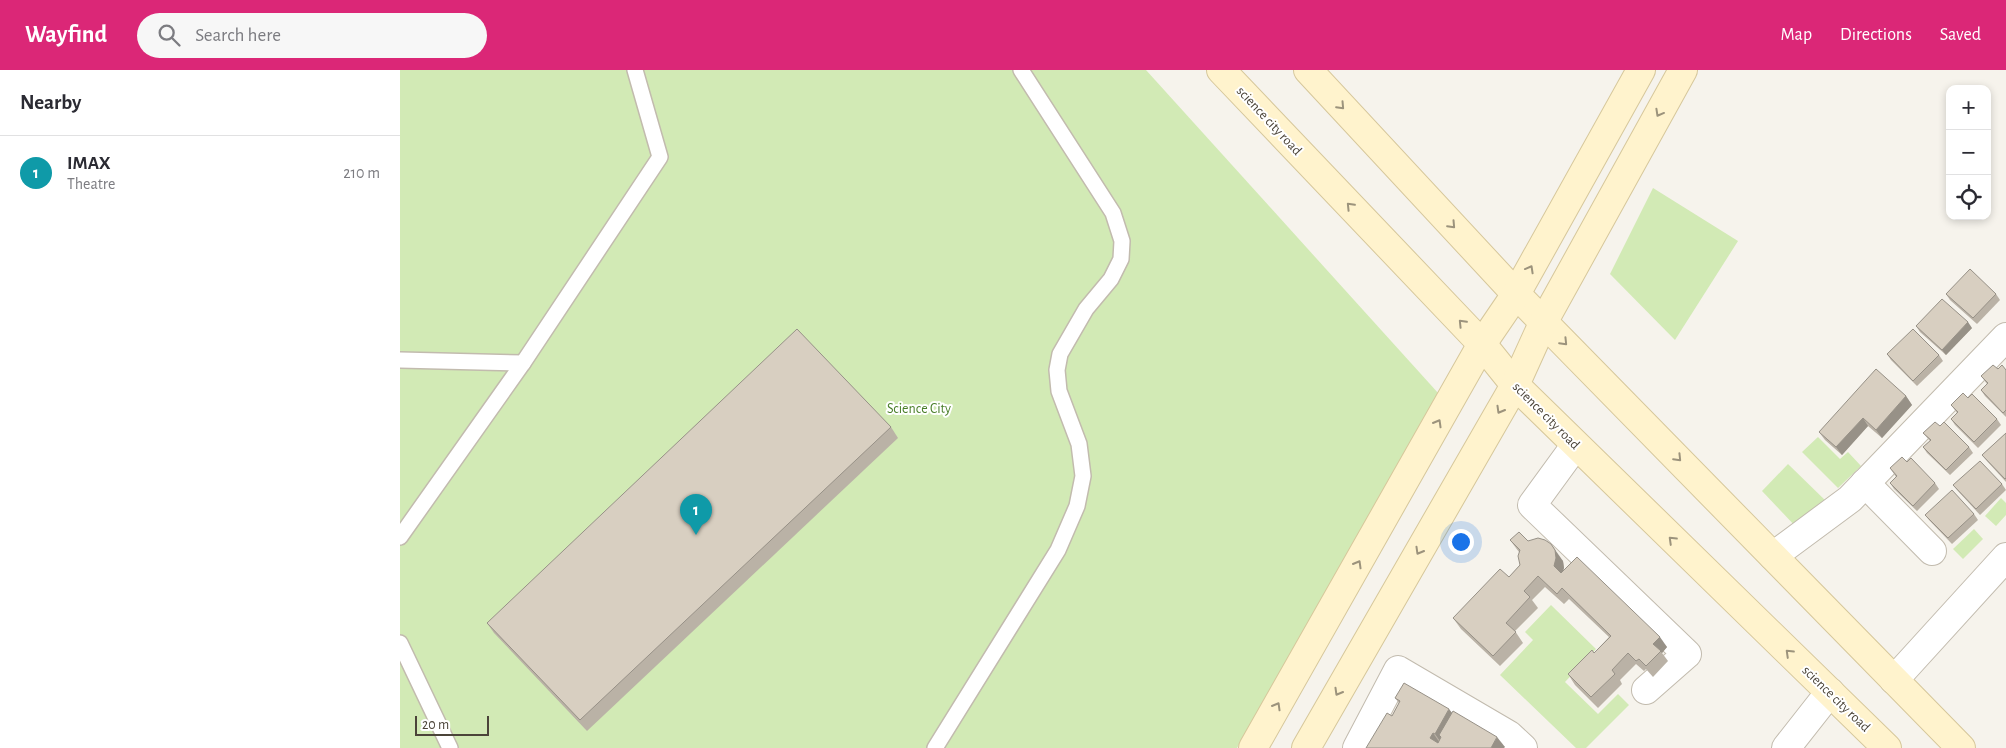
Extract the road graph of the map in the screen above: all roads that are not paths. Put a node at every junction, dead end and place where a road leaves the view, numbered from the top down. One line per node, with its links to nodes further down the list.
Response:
1 (635, 70): 12 (lane)
2 (1022, 70): 25 (lane)
3 (1221, 70): 10 (main road, science city road, one-way to 3)
4 (1308, 70): 7 (main road, one-way to 7)
5 (1641, 70): 7 (main road, one-way to 5)
6 (1683, 70): 8 (main road, one-way to 8)
7 (1516, 294): 8 (main road); 10 (main road)
8 (1544, 321): 13 (main road); 18 (main road, one-way to 18)
9 (2006, 337): 15 (street)
10 (1482, 344): 13 (main road, science city road); 26 (main road, one-way to 10)
11 (400, 360): 12 (lane)
12 (523, 364): 16 (lane)
13 (1514, 385): 14 (main road, science city road); 27 (main road, one-way to 27)
14 (1575, 446): 22 (street); 23 (main road, science city road, one-way to 14)
15 (1865, 483): 17 (street); 18 (street)
16 (400, 537)
17 (1932, 551)
18 (1773, 556): 21 (main road)
19 (2006, 557): 21 (street)
20 (400, 643): 24 (lane)
21 (1894, 680): 32 (main road)
22 (1646, 690)
23 (1830, 692): 30 (street); 31 (main road, science city road)
24 (450, 748)
25 (935, 748)
26 (1253, 748)
27 (1306, 748)
28 (1357, 748): 29 (street)
29 (1522, 748)
30 (1786, 748)
31 (1887, 748)
32 (1961, 748)

